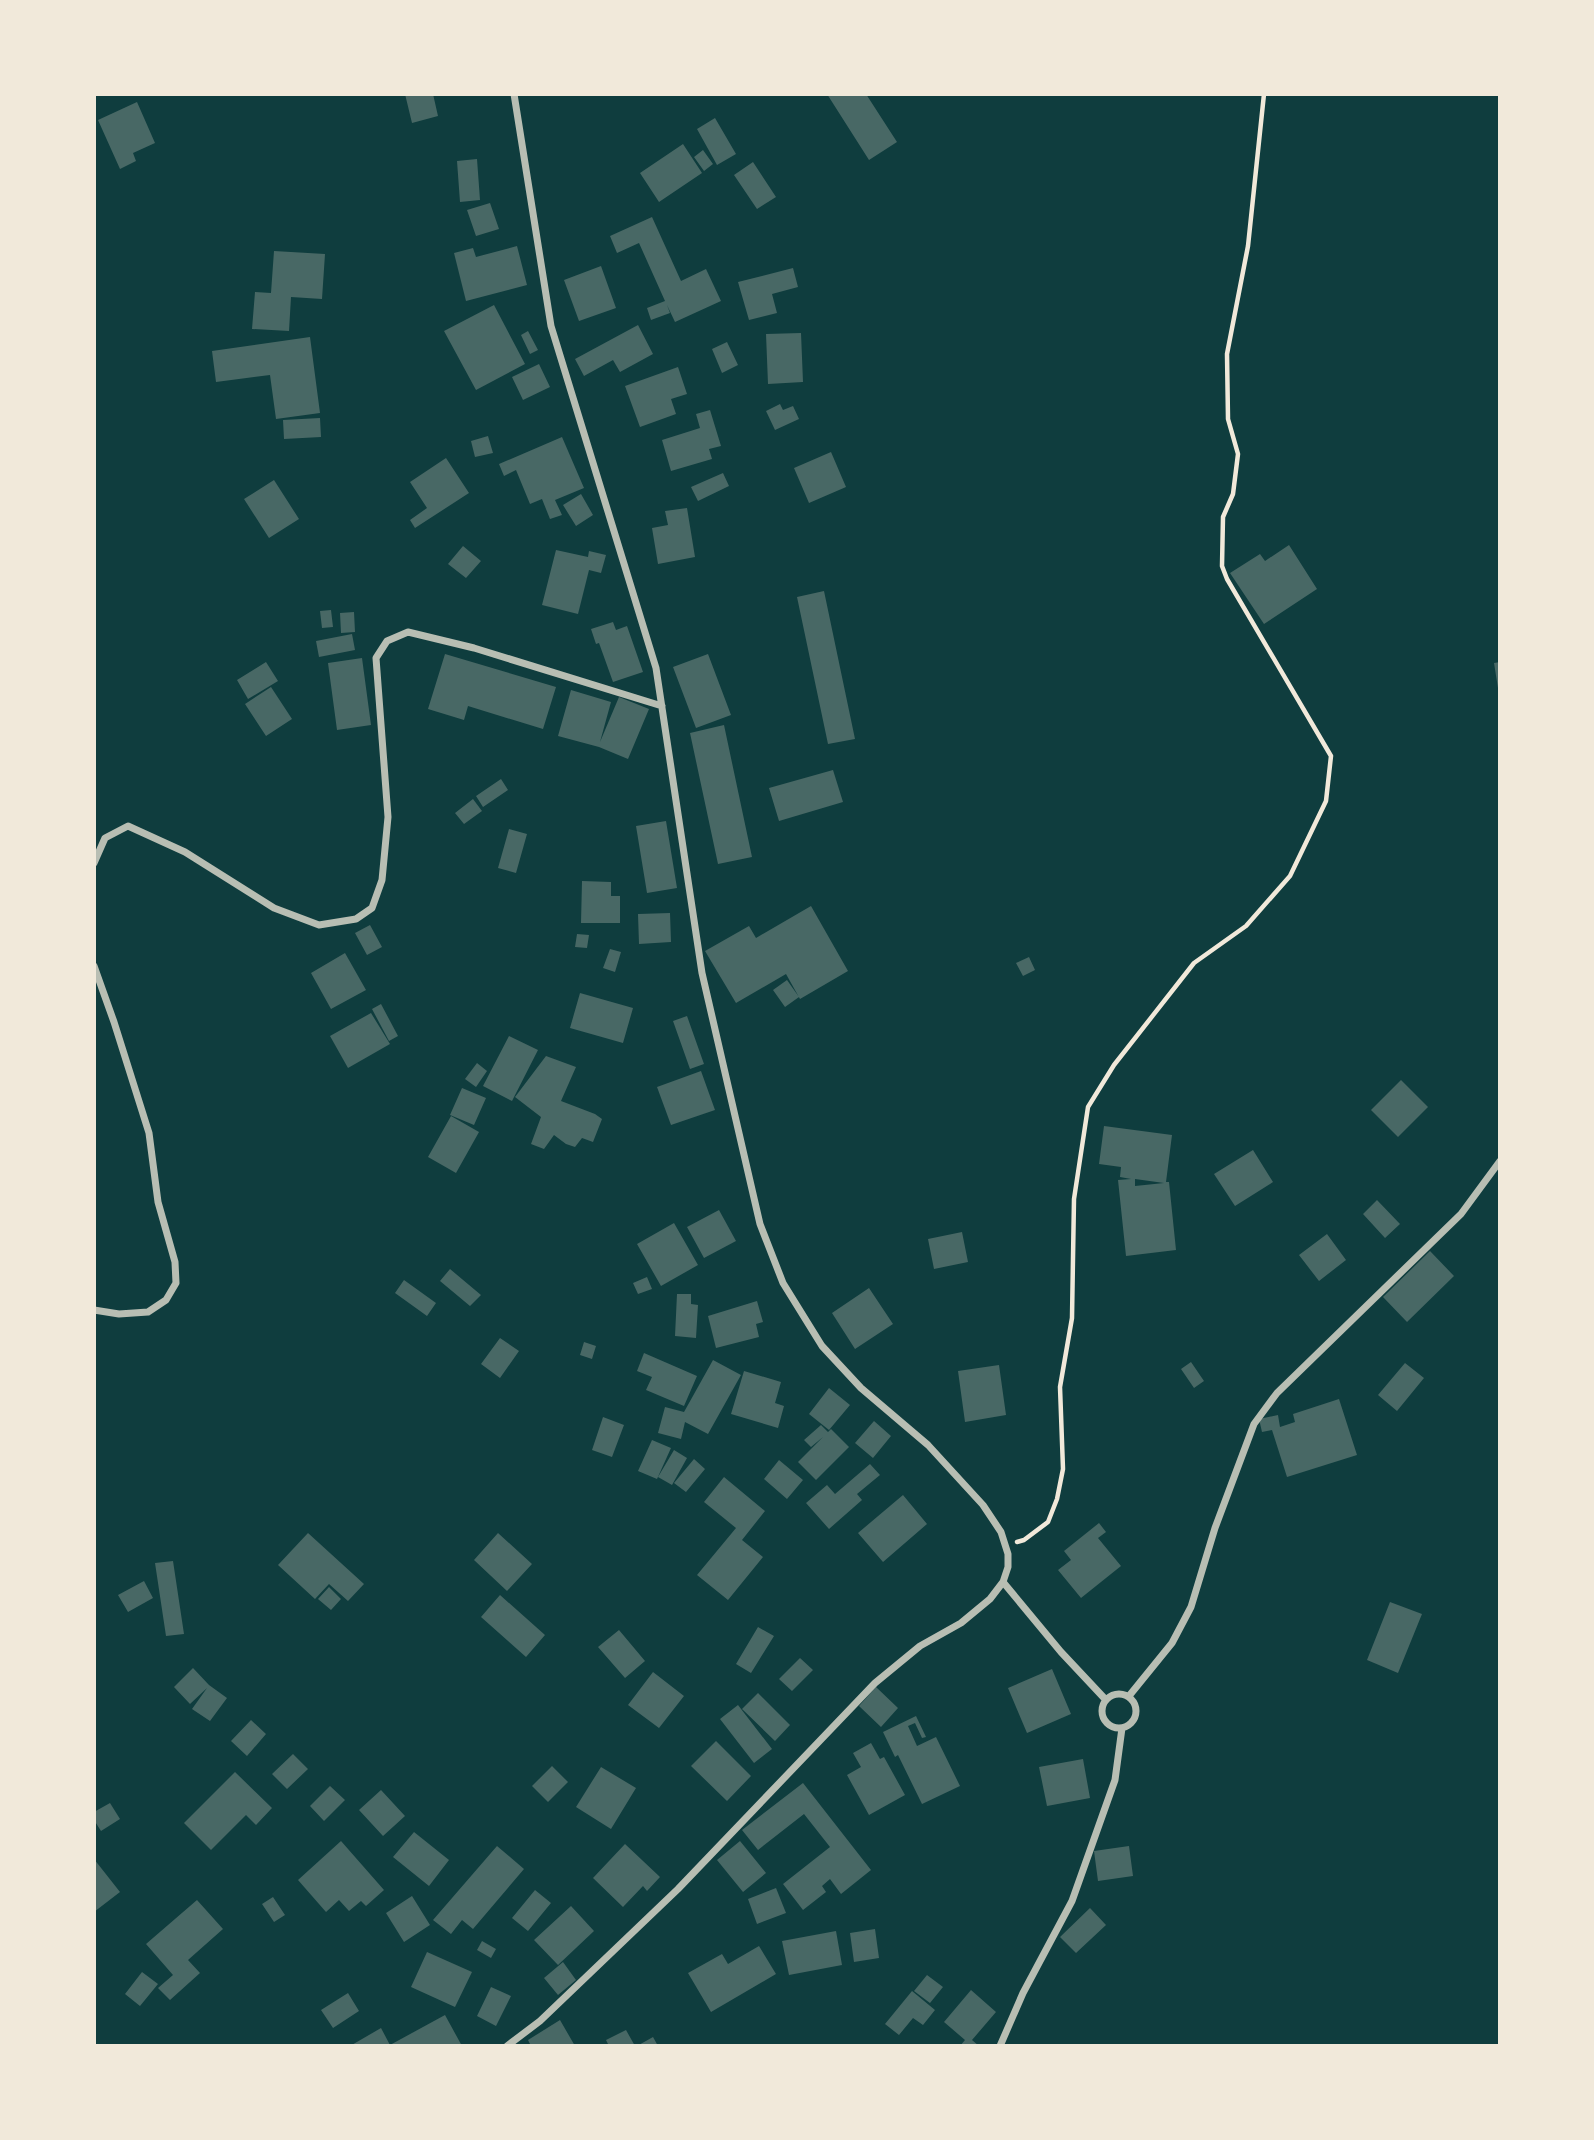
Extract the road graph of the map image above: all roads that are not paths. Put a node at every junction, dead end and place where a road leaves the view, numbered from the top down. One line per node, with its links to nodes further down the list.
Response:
1 (513, 94): 2 (street)
2 (662, 706): 3 (street); 7 (street)
3 (94, 863)
4 (94, 966): 6 (street)
5 (1500, 1161): 8 (street)
6 (94, 1310)
7 (1003, 1582): 9 (street); 11 (street)
8 (1129, 1696): 9 (street); 10 (street)
9 (1106, 1700): 10 (street)
10 (1122, 1728): 12 (street)
11 (507, 2046)
12 (1000, 2046)

